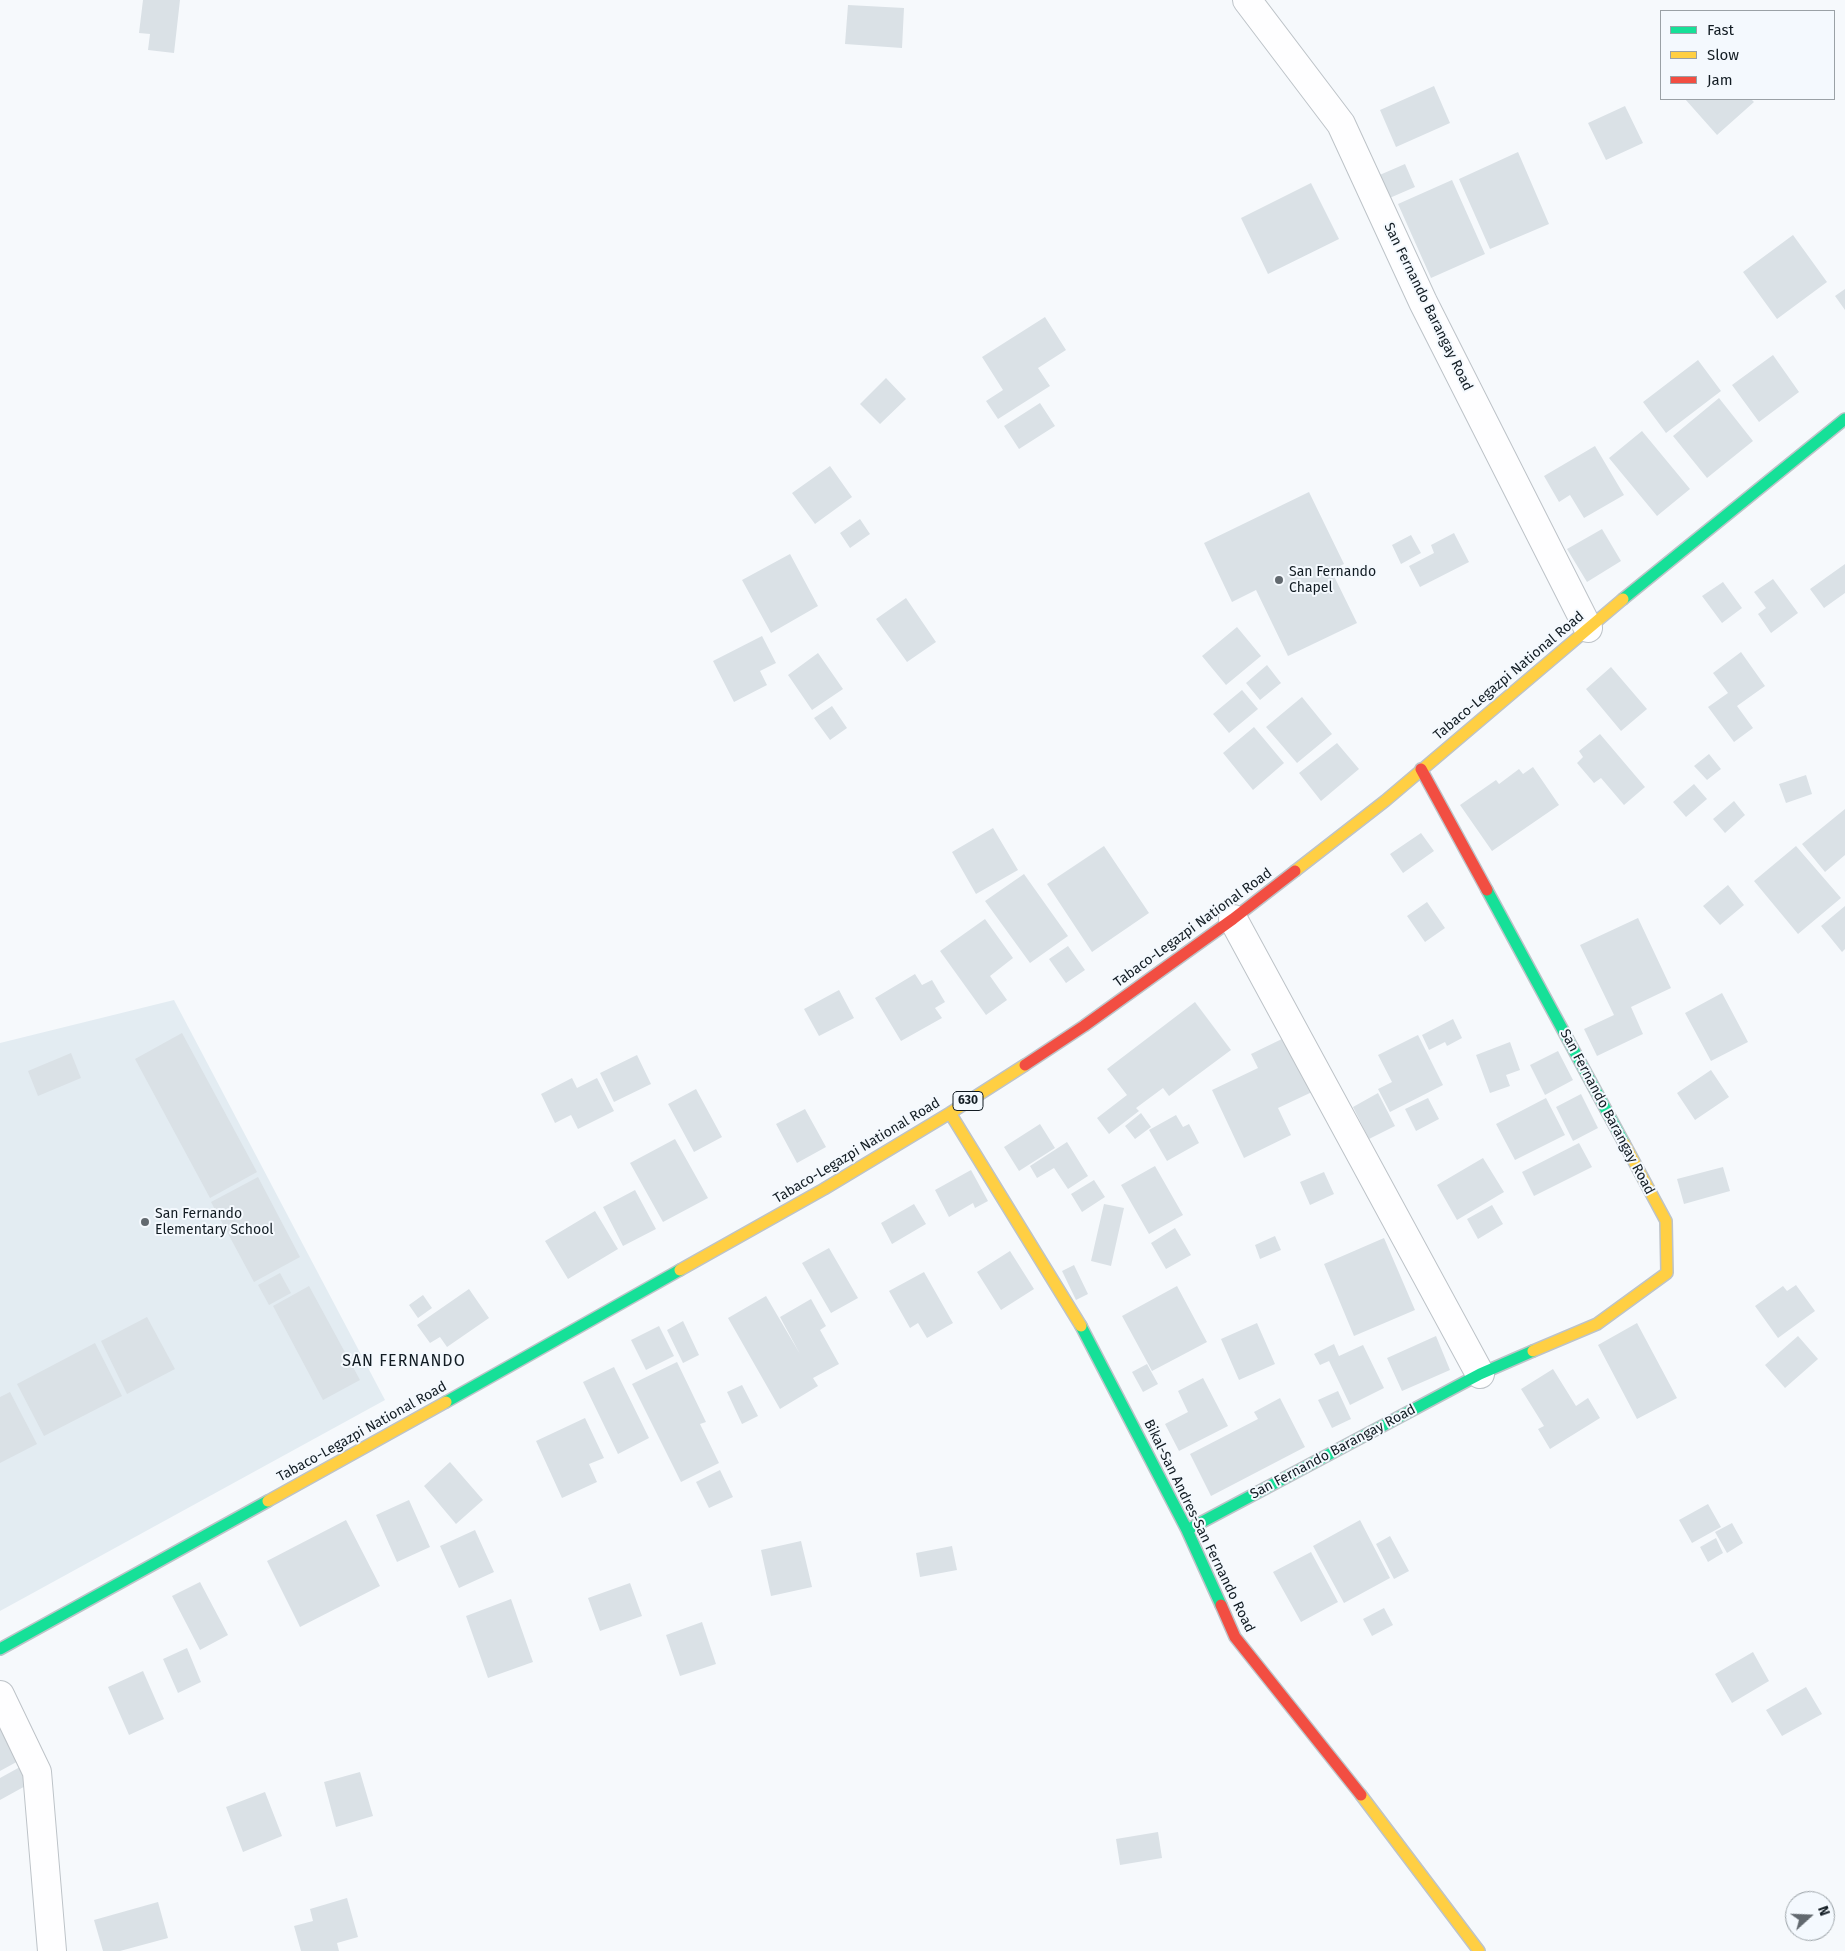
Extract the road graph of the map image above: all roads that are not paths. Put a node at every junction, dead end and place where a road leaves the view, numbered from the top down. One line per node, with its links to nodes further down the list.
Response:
1 (1247, 0): 3 (street, San Fernando Barangay Road)
2 (1845, 419): 3 (main road, Tabaco-Legazpi National Road / 630)
3 (1588, 628): 4 (main road, Tabaco-Legazpi National Road / 630)
4 (1421, 769): 5 (main road, Tabaco-Legazpi National Road / 630); 7 (main road, San Fernando Barangay Road)
5 (1233, 919): 6 (main road, Tabaco-Legazpi National Road / 630); 7 (street)
6 (950, 1113): 8 (main road, Bikal-San Andres-San Fernando Road); 9 (main road, Tabaco-Legazpi National Road / 630)
7 (1480, 1374): 8 (main road, San Fernando Barangay Road)
8 (1187, 1530): 12 (main road, Bikal-San Andres-San Fernando Road)
9 (0, 1649)
10 (0, 1695): 11 (street)
11 (52, 1951)
12 (1479, 1951)

